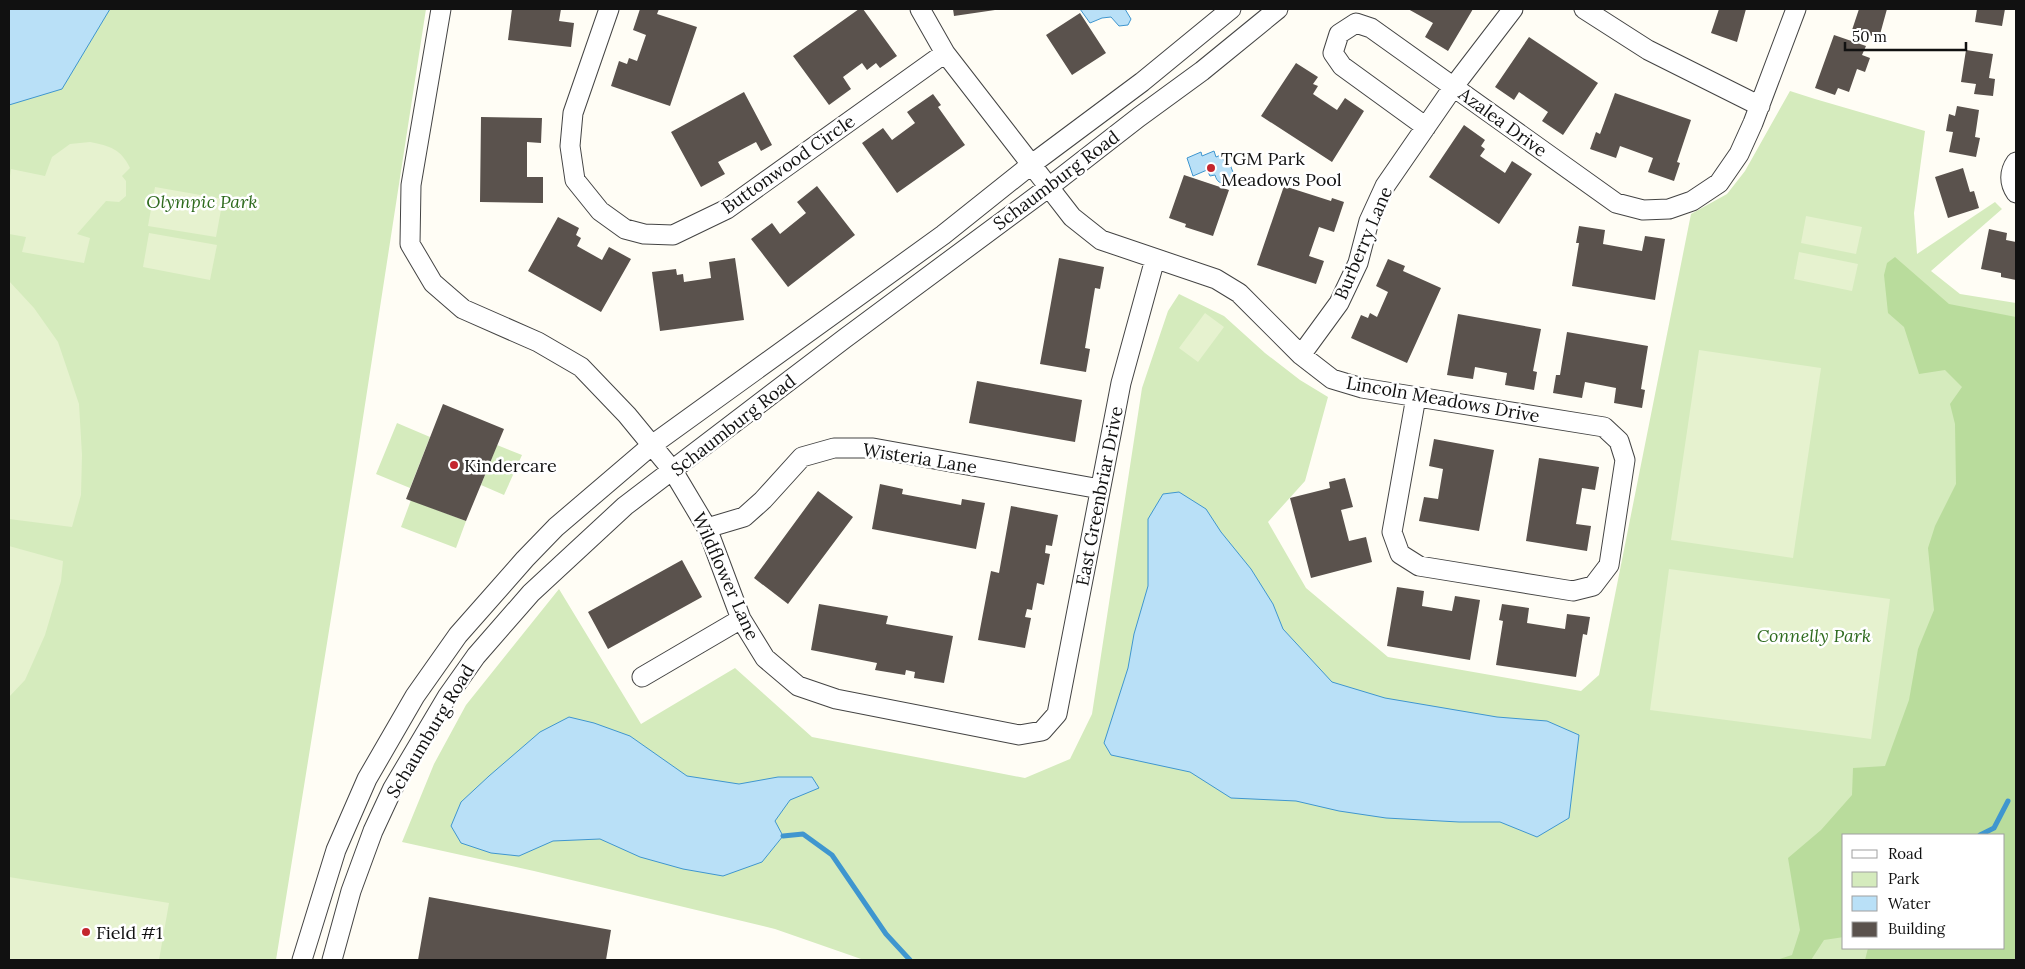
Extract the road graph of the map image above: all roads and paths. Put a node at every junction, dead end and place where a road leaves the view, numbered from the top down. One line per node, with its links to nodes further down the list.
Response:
1 (441, 9): 20 (street, Wildflower Lane)
2 (609, 9): 9 (street, Buttonwood Circle)
3 (920, 9): 9 (street, Lincoln Meadows Drive)
4 (1231, 9): 14 (street, Schaumburg Road)
5 (1278, 9): 15 (street, Schaumburg Road)
6 (1513, 9): 10 (street, Burberry Lane)
7 (1584, 9): 11 (street)
8 (1796, 9): 11 (street, Azalea Drive)
9 (945, 54): 14 (street, Lincoln Meadows Drive)
10 (1454, 86): 11 (street, Azalea Drive); 12 (street, Burberry Lane); 12 (street, Azalea Drive)
11 (1760, 106)
12 (1426, 127): 18 (street, Burberry Lane)
13 (2016, 162): 16 (street)
14 (1032, 164): 15 (street, Lincoln Meadows Drive); 20 (street, Schaumburg Road)
15 (1049, 187): 17 (street, Lincoln Meadows Drive); 21 (street, Schaumburg Road)
16 (2016, 193)
17 (1155, 259): 18 (street, Lincoln Meadows Drive); 22 (street, East Greenbriar Drive)
18 (1301, 355): 19 (street, Lincoln Meadows Drive)
19 (1416, 397): 19 (street, Lincoln Meadows Drive)
20 (652, 445): 21 (street, Wildflower Lane); 27 (street, Schaumburg Road)
21 (673, 471): 23 (street, Wildflower Lane); 28 (street, Schaumburg Road)
22 (1100, 489): 23 (street, Wisteria Lane); 26 (street, East Greenbriar Drive)
23 (707, 528): 24 (street, Wildflower Lane)
24 (741, 619): 25 (street); 26 (street, Wildflower Lane)
25 (642, 677)
26 (1042, 731)
27 (302, 960)
28 (332, 960)

